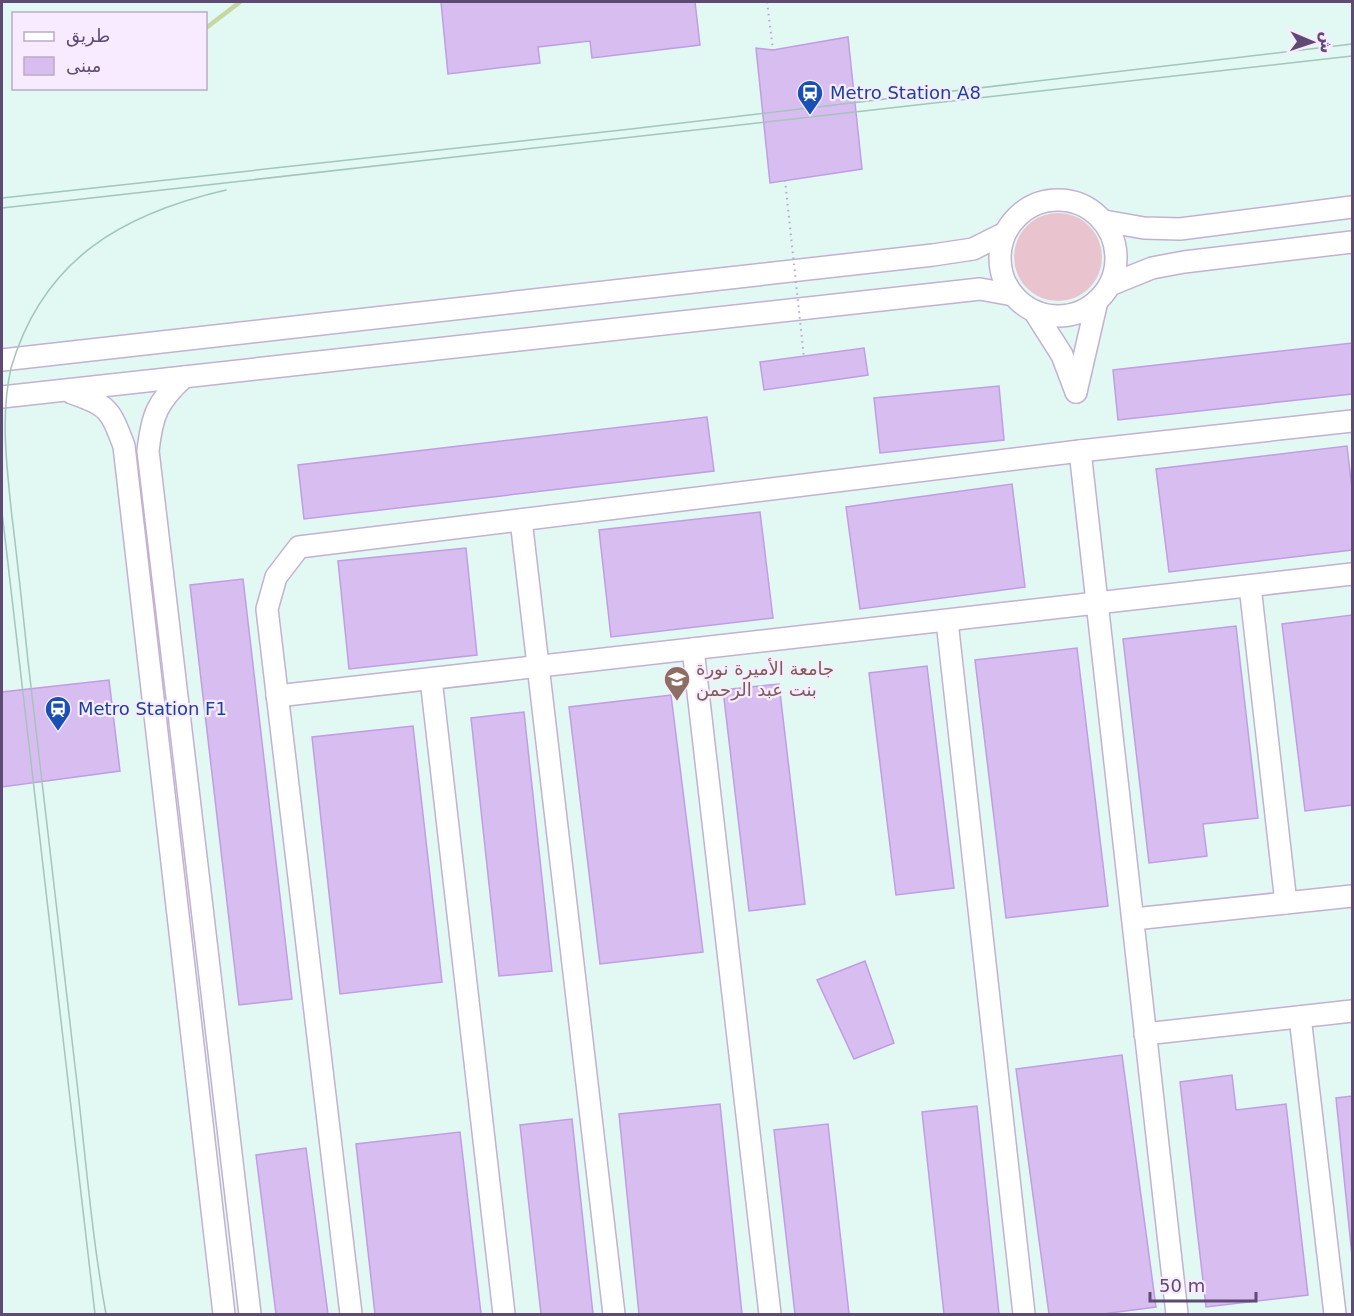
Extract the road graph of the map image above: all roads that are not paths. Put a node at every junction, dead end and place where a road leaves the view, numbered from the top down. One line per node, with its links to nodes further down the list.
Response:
1 (1353, 207): 2 (street)
2 (1104, 221): 3 (street); 5 (street)
3 (1005, 233): 6 (street); 8 (street)
4 (1353, 242): 5 (street)
5 (1104, 293): 7 (street); 7 (street)
6 (1013, 295): 7 (street); 9 (street)
7 (1034, 311)
8 (2, 360)
9 (184, 377): 10 (street); 30 (street)
10 (65, 391): 11 (street); 29 (street)
11 (2, 396)
12 (1353, 420): 13 (street)
13 (1080, 451): 14 (street); 17 (street)
14 (521, 520): 20 (street); 22 (street)
15 (1353, 574): 16 (street)
16 (1250, 586): 17 (street); 24 (street)
17 (1099, 603): 18 (street); 25 (street)
18 (947, 621): 19 (street); 35 (street)
19 (693, 649): 20 (street); 34 (street)
20 (538, 667): 21 (street); 33 (street)
21 (431, 679): 22 (street); 32 (street)
22 (277, 696): 31 (street)
23 (1353, 896): 24 (street)
24 (1287, 903): 25 (street)
25 (1134, 920): 28 (street)
26 (1353, 1011): 27 (street)
27 (1300, 1017): 28 (street); 37 (street)
28 (1145, 1034): 36 (street)
29 (224, 1314)
30 (250, 1314)
31 (351, 1314)
32 (504, 1314)
33 (614, 1314)
34 (770, 1314)
35 (1024, 1314)
36 (1177, 1314)
37 (1335, 1314)

